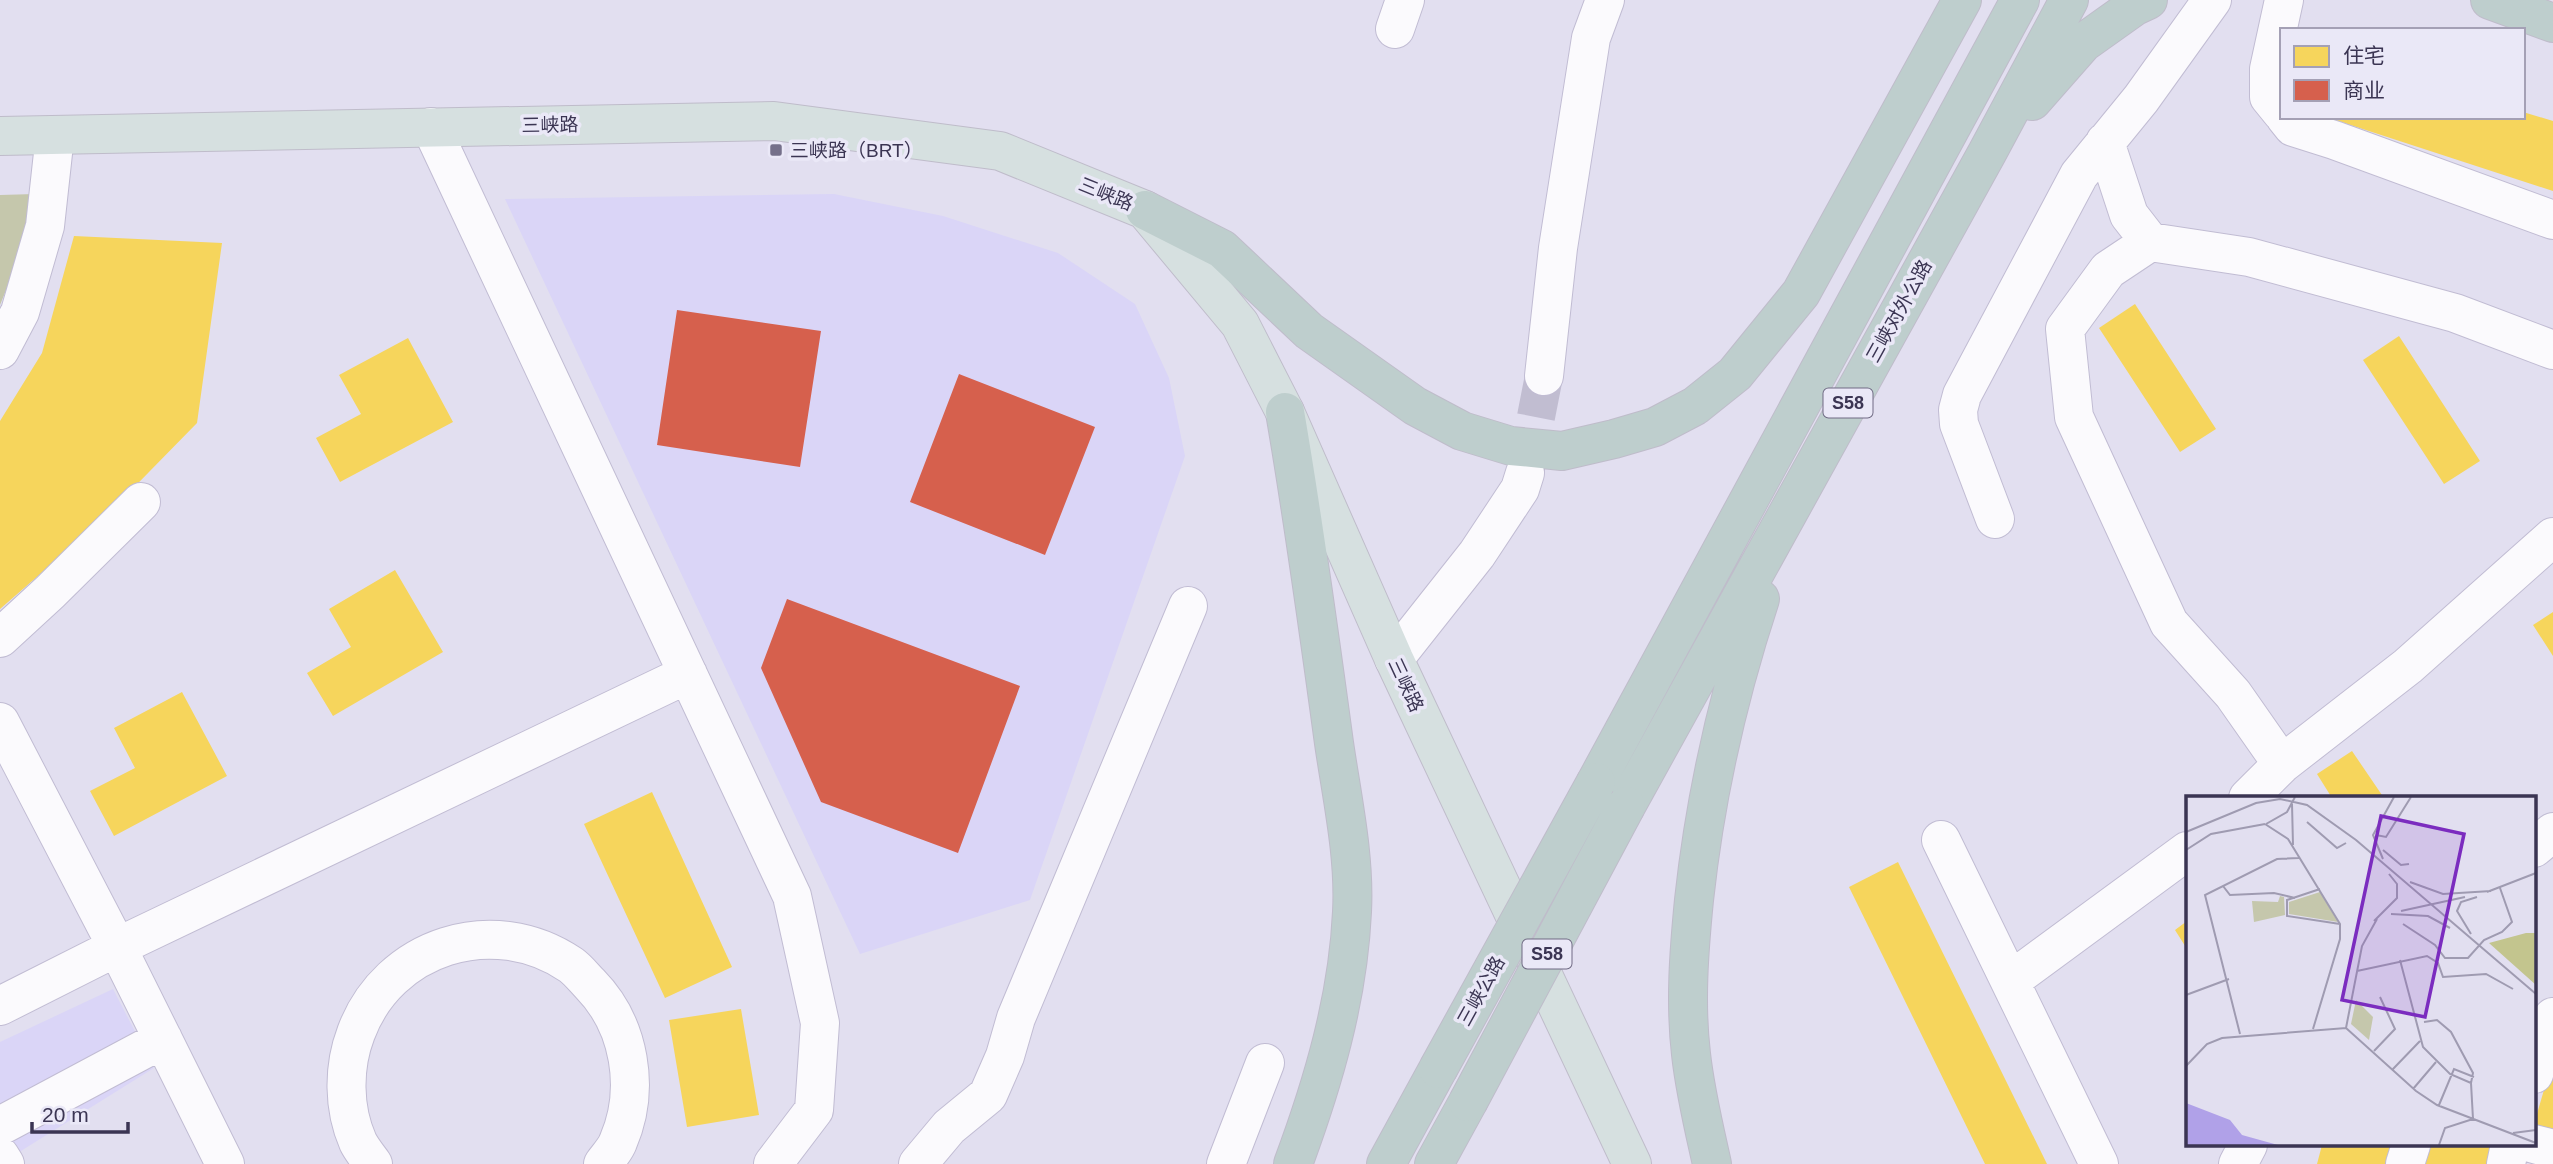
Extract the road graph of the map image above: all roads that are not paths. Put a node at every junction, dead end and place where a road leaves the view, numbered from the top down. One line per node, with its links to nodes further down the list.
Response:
1 (1605, 0): 22 (street)
2 (1962, 0): 17 (highway)
3 (2020, 0): 62 (highway, 三峡公路 / S58, bridge)
4 (2069, 0): 16 (highway, 三峡对外公路 / S58)
5 (2212, 0): 15 (street)
6 (2284, 0): 10 (street)
7 (2490, 0): 9 (highway)
8 (2142, 3): 16 (highway)
9 (2553, 23)
10 (2280, 111)
11 (2287, 119): 18 (street)
12 (431, 127): 13 (main road, 三峡路); 17 (main road, 三峡路); 32 (street)
13 (55, 135): 14 (main road, 三峡路); 20 (street)
14 (0, 136)
15 (2105, 142): 19 (street); 27 (street)
16 (1987, 153): 26 (highway, 三峡对外公路 / S58)
17 (1145, 210): 23 (main road, 三峡路)
18 (2553, 220)
19 (2150, 242): 21 (street); 34 (street)
20 (0, 350)
21 (2553, 351)
22 (1544, 376)
23 (1285, 412): 31 (main road, 三峡路); 61 (highway)
24 (1525, 473): 31 (street)
25 (141, 502): 30 (street)
26 (1791, 506): 63 (highway, 三峡对外公路 / S58, bridge); 65 (highway)
27 (1995, 519)
28 (2553, 537): 34 (street)
29 (1188, 606): 59 (street)
30 (0, 638)
31 (1394, 659): 64 (main road, 三峡路)
32 (688, 674): 40 (street); 58 (street)
33 (0, 722): 40 (street)
34 (2282, 764): 35 (street)
35 (2250, 796)
36 (2553, 832): 38 (street)
37 (1941, 840): 41 (street)
38 (2536, 846)
39 (2186, 852): 41 (street)
40 (117, 947): 42 (street); 44 (street)
41 (2010, 981): 66 (street)
42 (0, 1006)
43 (2553, 1017): 46 (street)
44 (163, 1039): 47 (street); 55 (street)
45 (1265, 1063): 60 (street)
46 (2536, 1068)
47 (0, 1126)
48 (2536, 1145): 52 (street)
49 (2247, 1146): 67 (street)
50 (2411, 1146): 68 (street)
51 (2510, 1146): 69 (street)
52 (2553, 1149)
53 (0, 1156): 54 (street)
54 (5, 1164)
55 (225, 1164)
56 (373, 1164): 57 (street)
57 (603, 1164)
58 (772, 1164)
59 (918, 1164)
60 (1226, 1164)
61 (1293, 1164)
62 (1386, 1164)
63 (1434, 1164)
64 (1632, 1164)
65 (1712, 1164)
66 (2099, 1164)
67 (2238, 1164)
68 (2405, 1164)
69 (2505, 1164)

